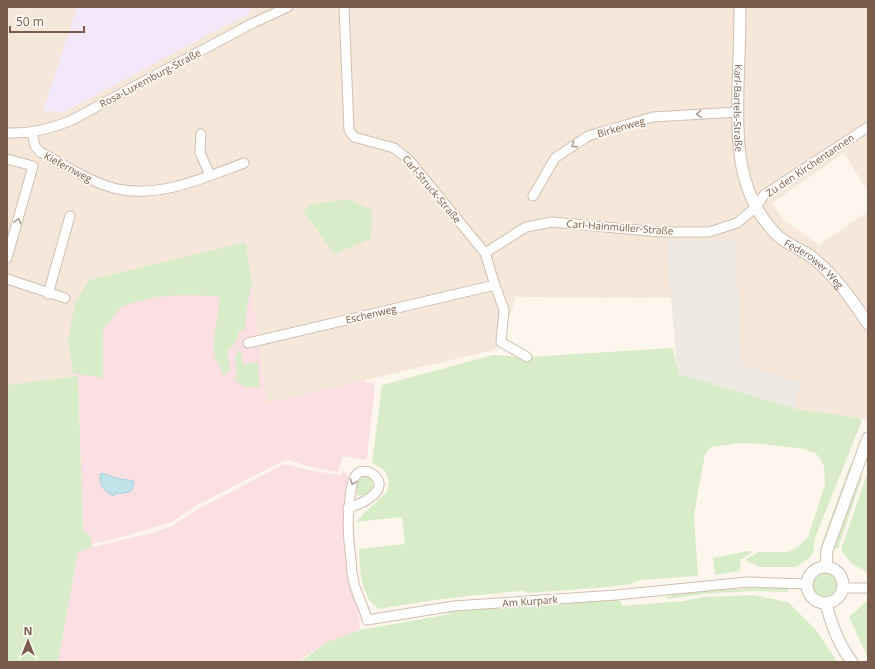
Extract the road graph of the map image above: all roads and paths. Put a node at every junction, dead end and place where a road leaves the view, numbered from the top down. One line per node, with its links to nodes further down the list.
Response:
1 (288, 7): 4 (street, Rosa-Luxemburg-Straße)
2 (344, 7): 16 (street, Carl-Struck-Straße)
3 (740, 7): 5 (street, Karl-Bartels-Straße)
4 (272, 10): 7 (street, Rosa-Luxemburg-Straße)
5 (738, 112): 13 (street, Birkenweg, one-way to 13); 14 (street, Karl-Bartels-Straße)
6 (868, 127): 14 (street, Zu den Kirchentannen)
7 (32, 132): 8 (street, Rosa-Luxemburg-Straße); 12 (street, Kiefernweg)
8 (7, 133)
9 (201, 134): 12 (street)
10 (7, 159): 17 (street, one-way to 10)
11 (244, 163): 12 (street, Kiefernweg)
12 (210, 175)
13 (533, 196)
14 (756, 207): 16 (street, Carl-Hainmüller-Straße); 22 (street, Federower Weg)
15 (70, 216): 20 (street)
16 (485, 253): 19 (street, Carl-Struck-Straße)
17 (7, 258)
18 (7, 279): 20 (street)
19 (494, 285): 23 (street, Eschenweg); 24 (street, Carl-Struck-Straße)
20 (48, 294): 21 (street)
21 (65, 298)
22 (868, 324)
23 (248, 343)
24 (527, 357)
25 (868, 438): 27 (street)
26 (348, 508): 28 (street, Am Kurpark)
27 (826, 567): 28 (street); 29 (street)
28 (807, 584): 31 (street)
29 (843, 588): 30 (street); 31 (street)
30 (868, 588)
31 (826, 603): 32 (street)
32 (852, 662)

